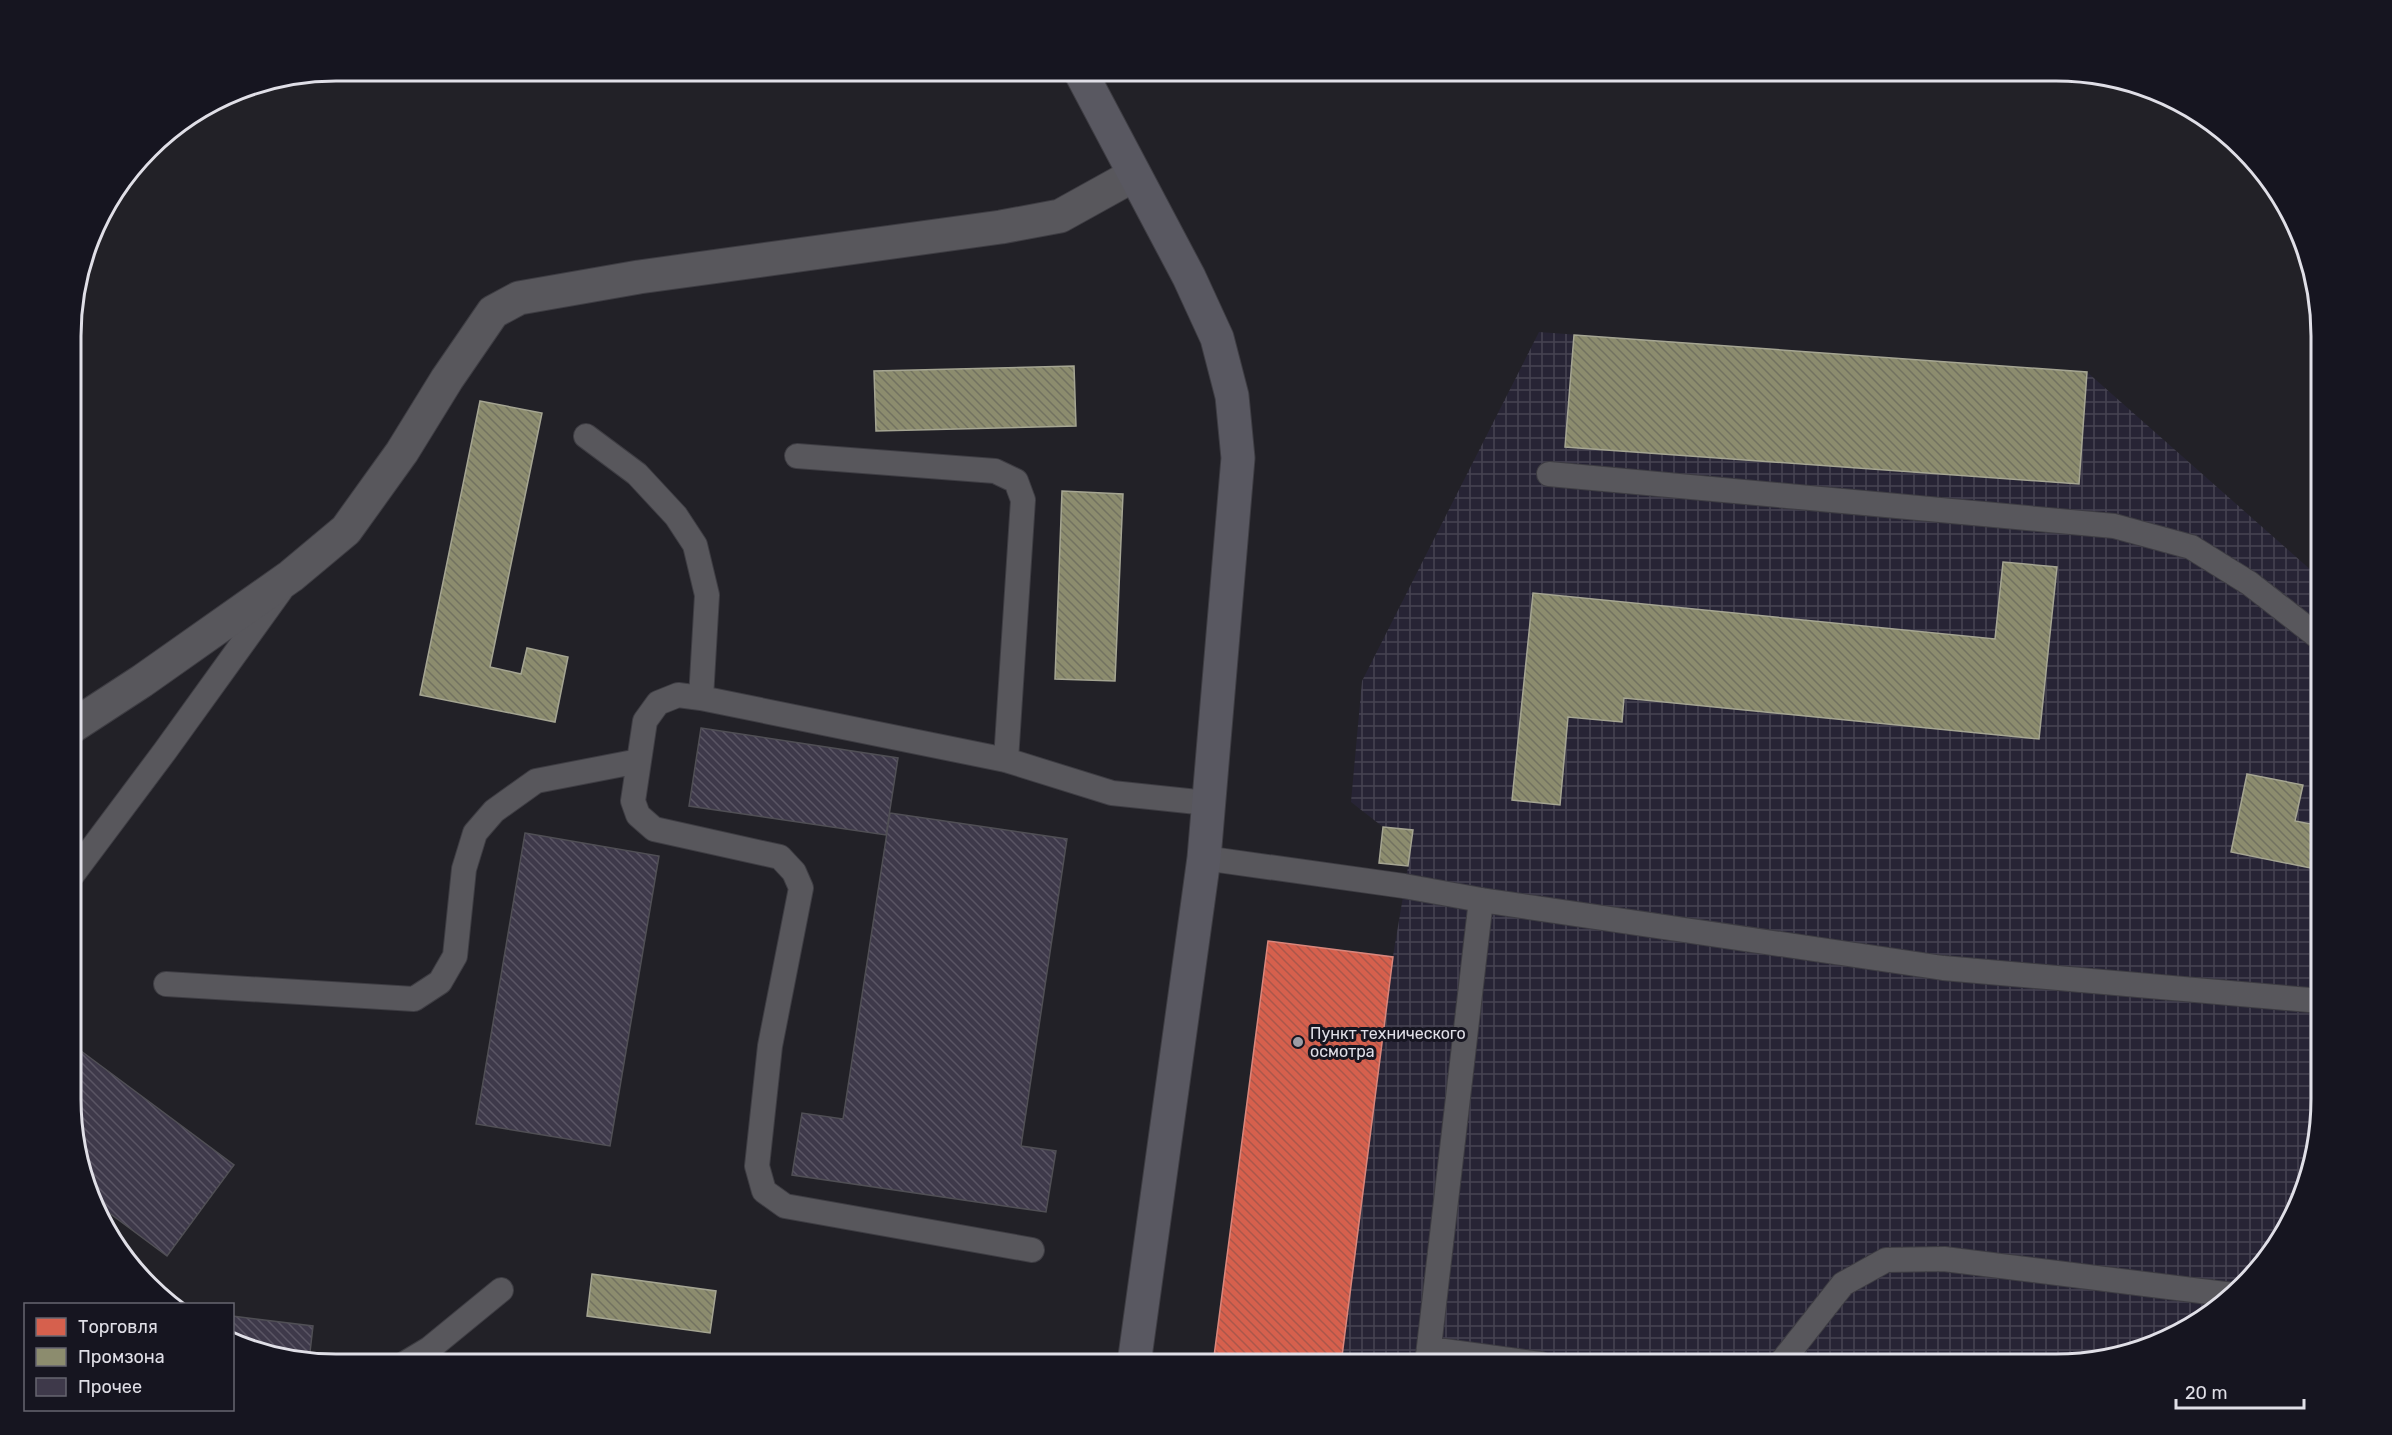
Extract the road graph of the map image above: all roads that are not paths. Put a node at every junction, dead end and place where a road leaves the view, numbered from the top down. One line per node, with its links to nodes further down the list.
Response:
1 (1086, 81): 2 (main road)
2 (1134, 175): 6 (street); 12 (main road)
3 (586, 436): 8 (lane)
4 (797, 456): 10 (lane)
5 (1549, 474): 7 (lane)
6 (291, 576): 9 (street); 14 (lane)
7 (2311, 631)
8 (701, 698): 10 (lane); 11 (lane)
9 (81, 721)
10 (1006, 760): 12 (lane)
11 (639, 761): 16 (lane); 18 (lane)
12 (1207, 802): 13 (main road)
13 (1204, 858): 15 (lane); 22 (main road)
14 (81, 863)
15 (1481, 900): 17 (lane); 23 (lane)
16 (166, 984)
17 (2311, 999)
18 (1032, 1250)
19 (501, 1290): 21 (lane)
20 (2221, 1293): 24 (lane)
21 (421, 1354)
22 (1135, 1354)
23 (1428, 1354)
24 (1788, 1354)

